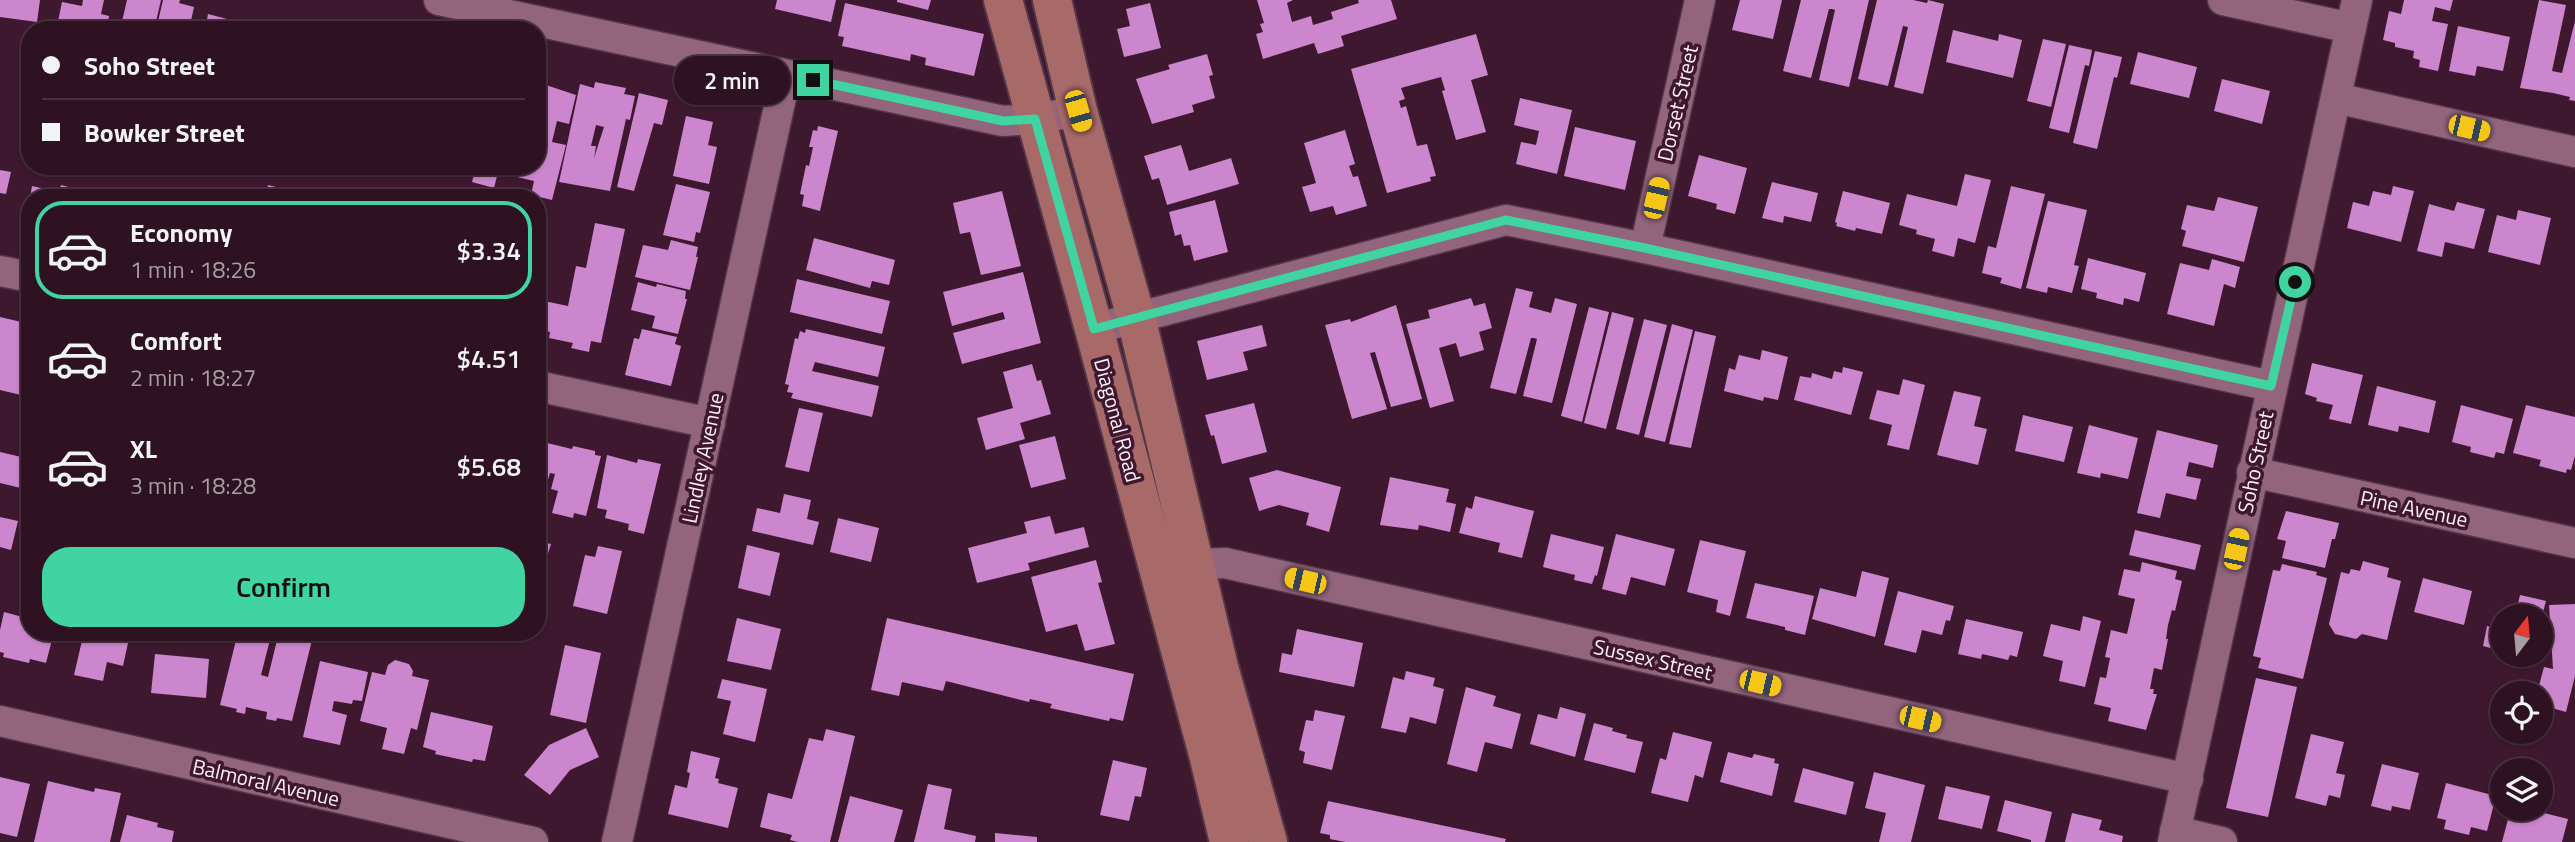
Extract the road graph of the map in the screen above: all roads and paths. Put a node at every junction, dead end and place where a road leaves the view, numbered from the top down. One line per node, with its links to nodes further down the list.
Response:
1 (439, 0): 7 (street)
2 (1003, 0): 12 (main road, Diagonal Road)
3 (1052, 0): 11 (main road, Diagonal Road)
4 (1700, 0): 14 (street, Dorset Street)
5 (2222, 0): 6 (street)
6 (2354, 14): 10 (street, Soho Street)
7 (536, 21)
8 (546, 23): 9 (street)
9 (786, 75): 12 (street); 21 (street, Lindley Avenue)
10 (2336, 99): 13 (street); 19 (street, Soho Street)
11 (1078, 111): 12 (street); 17 (main road, Diagonal Road)
12 (1035, 119): 18 (main road, Diagonal Road)
13 (2575, 152)
14 (1645, 248): 17 (street); 19 (street)
15 (0, 271): 16 (street)
16 (21, 275)
17 (1136, 317): 18 (street); 24 (main road, Diagonal Road)
18 (1094, 329): 25 (main road, Diagonal Road)
19 (2271, 386): 22 (street, Soho Street)
20 (546, 388): 21 (street)
21 (710, 423): 30 (street, Lindley Avenue)
22 (2252, 472): 23 (street, Pine Avenue); 27 (street, Soho Street)
23 (2575, 543)
24 (1194, 564): 25 (street, Sussex Street); 27 (street, Sussex Street); 32 (main road, Diagonal Road)
25 (1158, 573): 31 (main road, Diagonal Road)
26 (0, 722): 29 (street, Balmoral Avenue)
27 (2188, 779): 28 (street, Soho Street)
28 (2174, 837): 33 (street)
29 (533, 842)
30 (617, 842)
31 (1229, 842)
32 (1268, 842)
33 (2222, 842)

